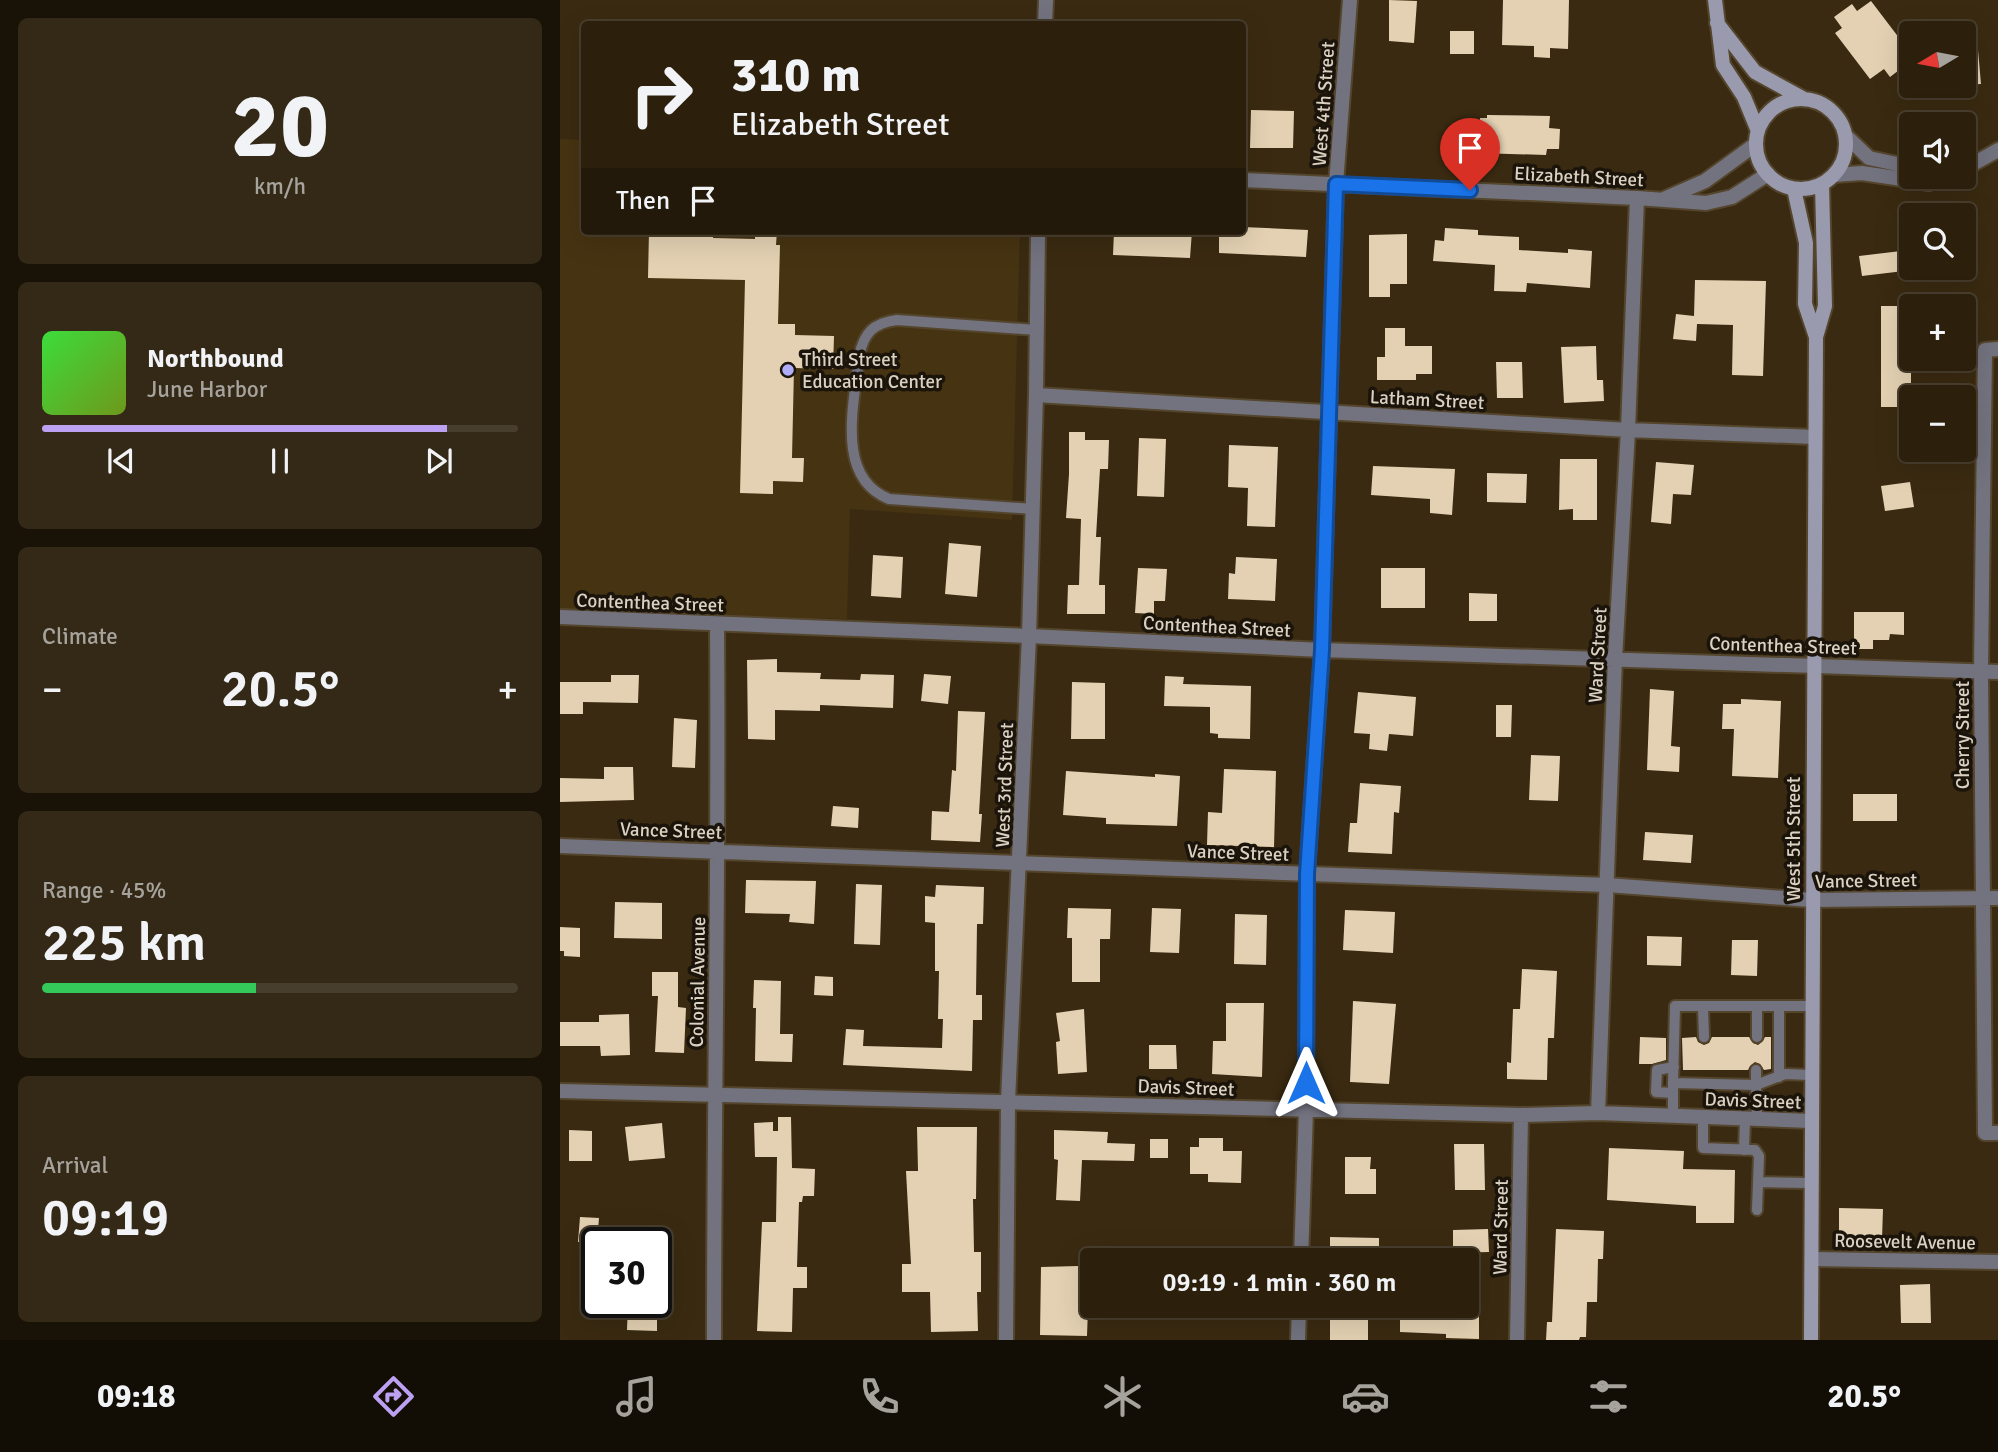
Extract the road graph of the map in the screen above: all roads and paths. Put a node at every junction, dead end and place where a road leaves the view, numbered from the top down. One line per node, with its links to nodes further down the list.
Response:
1 (1046, 0): 4 (street)
2 (1350, 0): 16 (street, West 4th Street)
3 (1715, 0): 5 (main road)
4 (1045, 21)
5 (1717, 22): 6 (main road); 8 (main road)
6 (1804, 99): 7 (main road); 8 (main road)
7 (1845, 135): 11 (street); 15 (main road)
8 (1757, 137): 12 (main road); 19 (street, Elizabeth Street)
9 (1998, 150): 10 (street)
10 (1976, 162)
11 (1899, 164)
12 (1768, 174): 17 (main road); 19 (street, Elizabeth Street)
13 (1899, 179): 15 (street)
14 (1246, 180): 16 (street, Elizabeth Street)
15 (1828, 180): 17 (main road); 22 (main road, West 5th Street)
16 (1336, 184): 18 (street, Elizabeth Street); 25 (street, West 4th Street)
17 (1794, 189): 22 (main road, West 5th Street)
18 (1637, 198): 19 (street, Elizabeth Street); 26 (street, Ward Street)
19 (1662, 200)
20 (1038, 235): 21 (street, West 3rd Street)
21 (1037, 330): 24 (street, West 3rd Street); 28 (lane)
22 (1816, 337): 27 (main road, West 5th Street)
23 (1998, 349): 35 (street, Cherry Street)
24 (1036, 395): 25 (street, Latham Street); 28 (street, West 3rd Street)
25 (1330, 413): 26 (street, Latham Street); 32 (street, West 4th Street)
26 (1628, 430): 27 (street, Latham Street); 33 (street, Ward Street)
27 (1815, 437): 34 (main road, West 5th Street)
28 (1032, 509): 31 (street, West 3rd Street)
29 (560, 617): 30 (street, Contenthea Street)
30 (717, 624): 31 (street, Contenthea Street); 38 (street, Colonial Avenue)
31 (1028, 636): 32 (street, Contenthea Street); 39 (street, West 3rd Street)
32 (1322, 650): 33 (street, Contenthea Street); 40 (street, West 4th Street)
33 (1615, 659): 34 (street, Contenthea Street); 41 (street, Ward Street)
34 (1813, 664): 35 (street, Contenthea Street); 44 (main road, West 5th Street)
35 (1981, 671): 36 (street, Contenthea Street); 42 (street, Cherry Street)
36 (1998, 671)
37 (560, 846): 38 (street, Vance Street)
38 (719, 850): 39 (street, Vance Street); 60 (street, Colonial Avenue)
39 (1020, 862): 40 (street, Vance Street); 61 (street, West 3rd Street)
40 (1307, 874): 41 (street, Vance Street); 62 (street, West 4th Street)
41 (1607, 885): 44 (street, Vance Street); 63 (street, Ward Street)
42 (1982, 898): 43 (street, Vance Street); 44 (street, Vance Street); 69 (street, Cherry Street)
43 (1998, 898)
44 (1811, 900): 45 (main road, West 5th Street)
45 (1811, 1006): 48 (lane); 54 (main road, West 5th Street)
46 (1703, 1007): 47 (lane); 49 (lane); 51 (lane)
47 (1757, 1007): 48 (lane); 50 (lane)
48 (1779, 1007): 55 (lane)
49 (1703, 1037)
50 (1756, 1037)
51 (1674, 1067): 58 (lane); 58 (lane)
52 (1704, 1070): 56 (lane)
53 (1756, 1070): 57 (lane)
54 (1811, 1075): 55 (lane); 68 (main road, West 5th Street)
55 (1779, 1077): 57 (lane)
56 (1704, 1084): 57 (lane); 58 (lane)
57 (1756, 1085): 67 (lane)
58 (1673, 1088): 65 (lane)
59 (560, 1091): 60 (street, Davis Street)
60 (714, 1095): 61 (street, Davis Street); 78 (street, Colonial Avenue)
61 (1008, 1101): 62 (street, Davis Street); 79 (street, West 3rd Street)
62 (1306, 1110): 64 (street, Davis Street); 74 (street, West 4th Street)
63 (1598, 1113): 64 (street, Davis Street); 65 (street, Davis Street)
64 (1521, 1115): 81 (street, Ward Street)
65 (1673, 1117): 66 (street, Davis Street)
66 (1703, 1118): 67 (street, Davis Street); 70 (lane)
67 (1751, 1119): 68 (street, Davis Street); 70 (lane)
68 (1811, 1121): 72 (main road, West 5th Street)
69 (1991, 1133)
70 (1744, 1150): 71 (lane)
71 (1758, 1182): 72 (lane); 73 (lane)
72 (1811, 1183): 75 (main road, West 5th Street)
73 (1757, 1210)
74 (1301, 1248)
75 (1812, 1259): 76 (street, Roosevelt Avenue); 82 (main road, West 5th Street)
76 (1998, 1262)
77 (1299, 1318): 80 (street)
78 (714, 1340)
79 (1006, 1340)
80 (1298, 1340)
81 (1517, 1340)
82 (1811, 1340)

